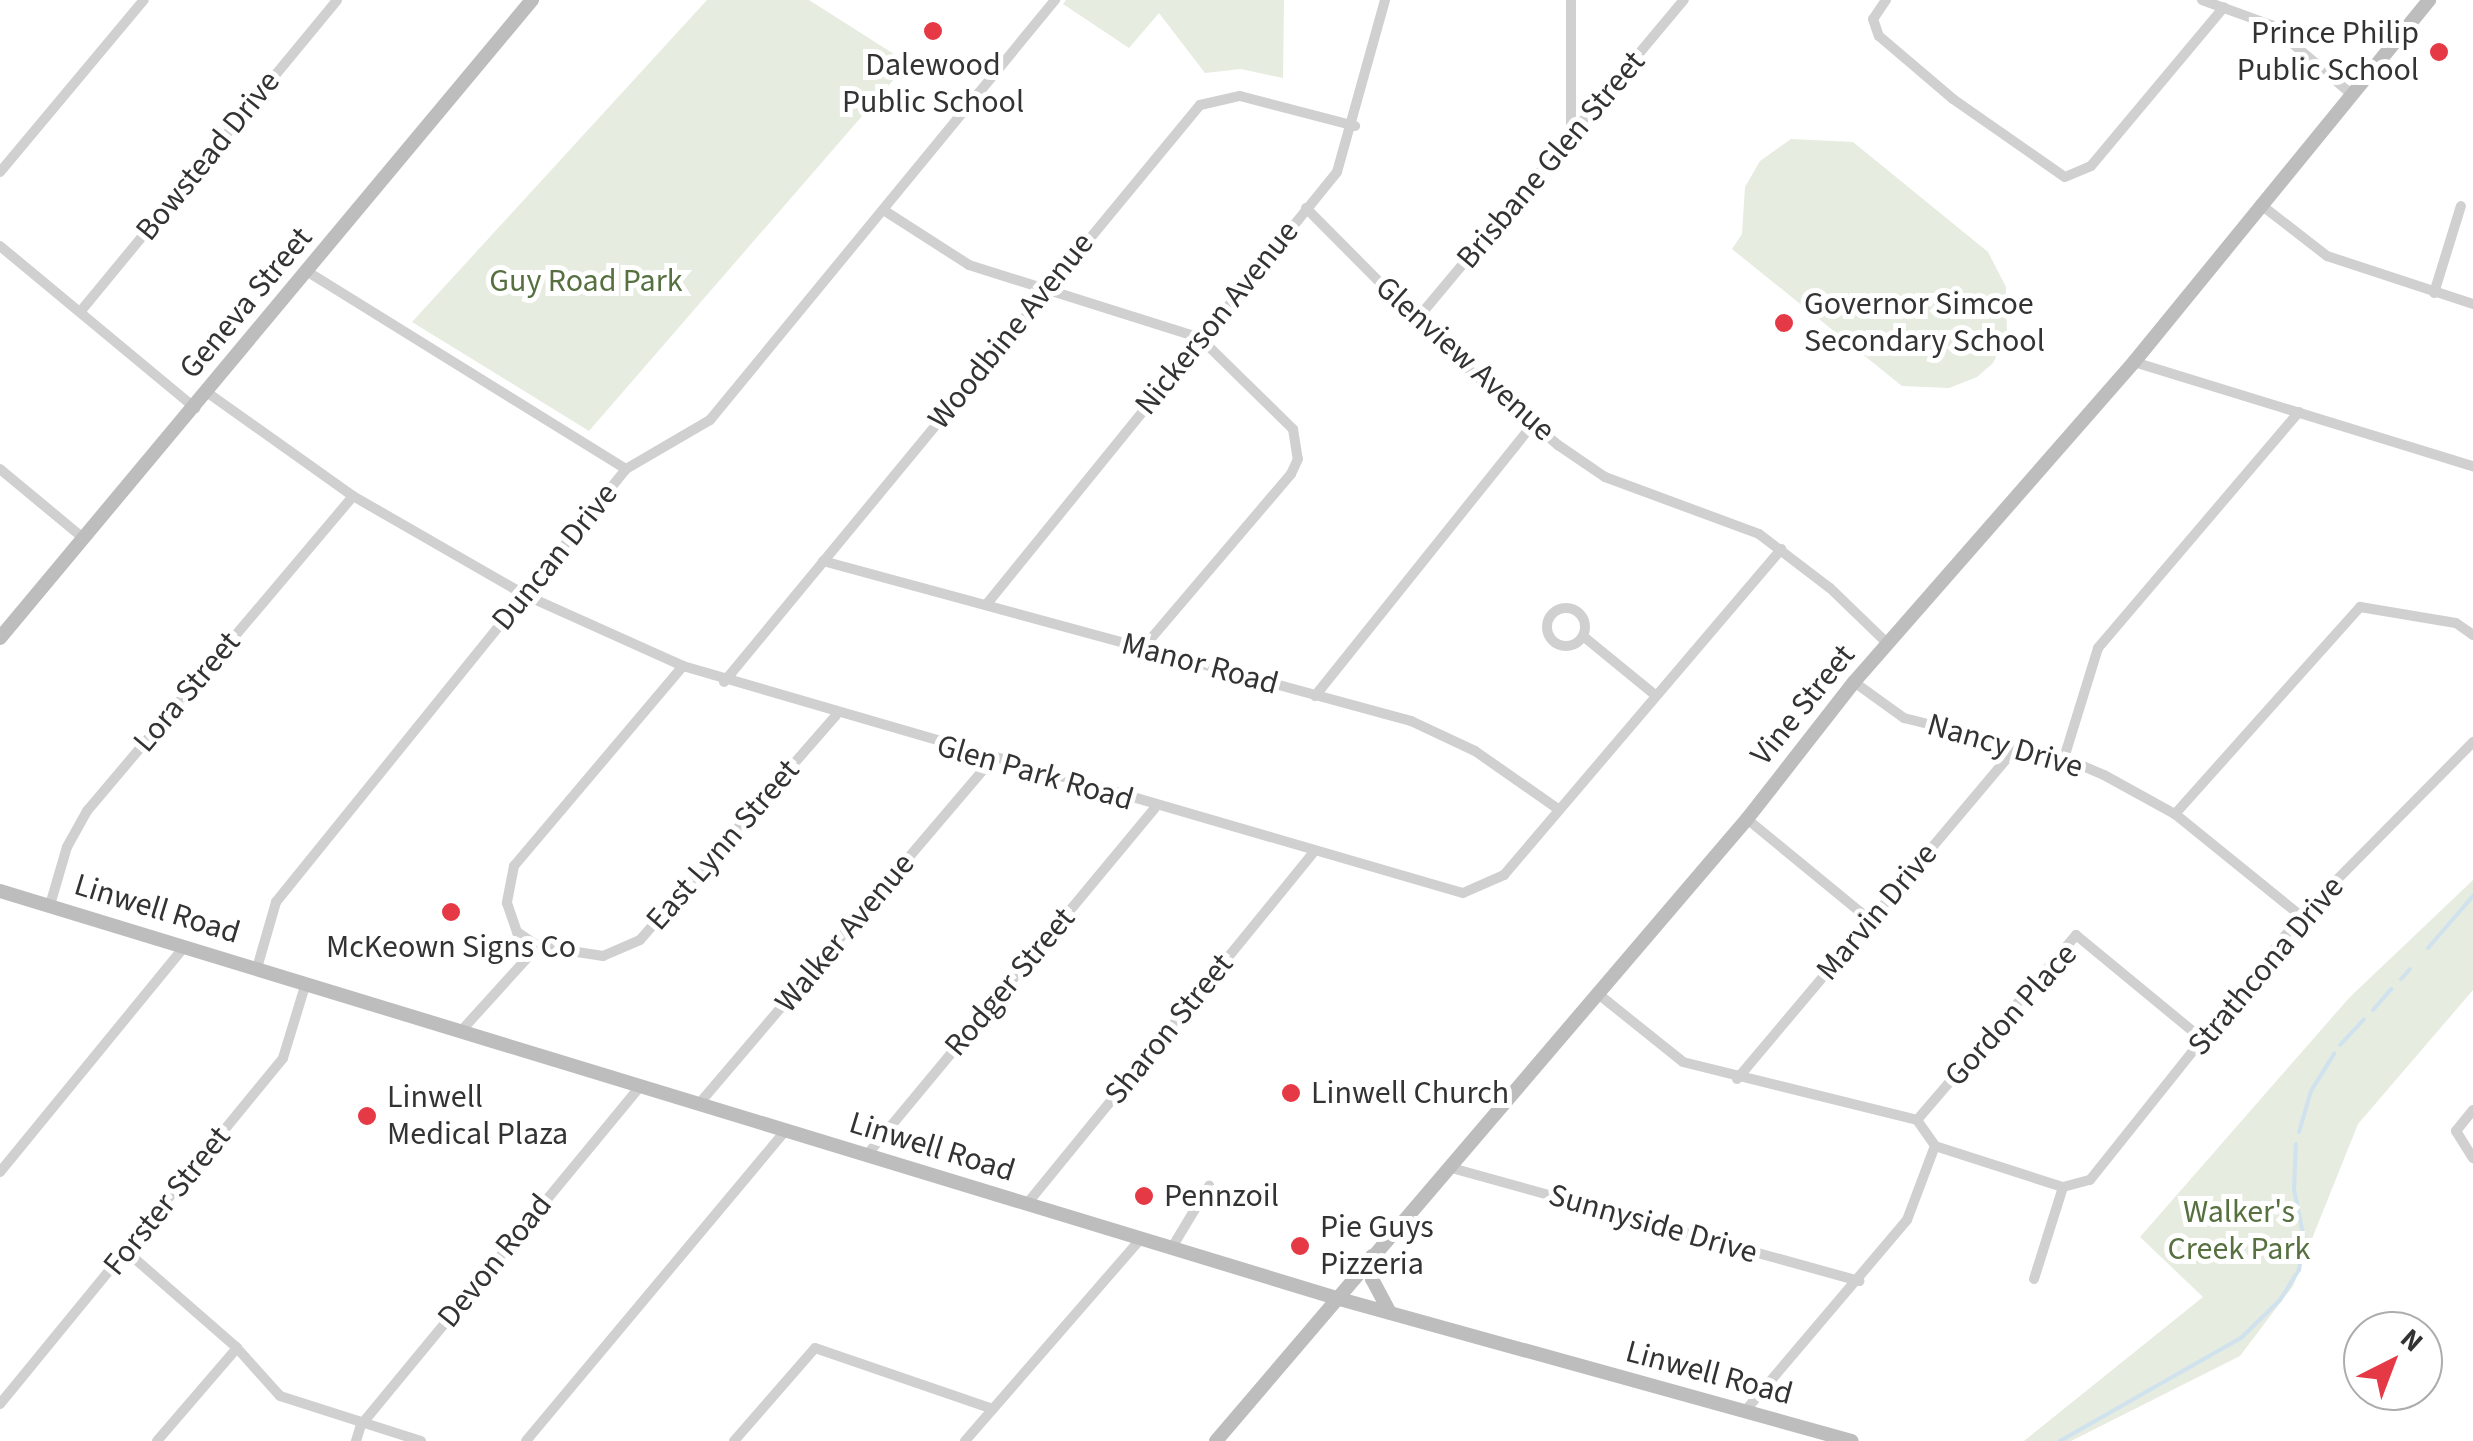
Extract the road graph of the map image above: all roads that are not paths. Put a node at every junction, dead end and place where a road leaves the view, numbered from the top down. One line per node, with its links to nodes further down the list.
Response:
1 (126, 0): 11 (street)
2 (337, 0): 26 (street, Bowstead Drive)
3 (532, 0): 22 (main road, Geneva Street)
4 (1055, 0): 20 (street, Duncan Drive)
5 (1384, 0): 14 (street, Nickerson Avenue)
6 (1572, 0): 15 (street)
7 (1684, 0): 15 (street, Brisbane Glen Street)
8 (1886, 0): 12 (street)
9 (2202, 0): 12 (street)
10 (2429, 0): 13 (main road, Vine Street)
11 (140, 5): 16 (street)
12 (2224, 7): 13 (street)
13 (2350, 92): 17 (main road, Vine Street)
14 (1354, 126): 19 (street, Nickerson Avenue); 23 (street, Woodbine Avenue)
15 (1571, 136): 27 (street, Brisbane Glen Street)
16 (0, 172)
17 (2259, 203): 24 (street); 29 (main road, Vine Street)
18 (2461, 206): 24 (street)
19 (1306, 208): 27 (street, Glenview Avenue); 28 (street, Nickerson Avenue)
20 (885, 211): 23 (street); 35 (street, Duncan Drive)
21 (0, 246): 26 (street)
22 (308, 272): 30 (main road, Geneva Street); 35 (street)
23 (1048, 286): 28 (street); 40 (street, Woodbine Avenue)
24 (2434, 293): 25 (street)
25 (2473, 304)
26 (80, 312): 31 (street)
27 (1417, 319): 33 (street, Glenview Avenue)
28 (1200, 338): 42 (street, Nickerson Avenue); 47 (street)
29 (2134, 362): 32 (street); 46 (main road, Vine Street)
30 (208, 393): 31 (main road, Geneva Street); 37 (street, Glen Park Road)
31 (195, 408): 38 (main road, Geneva Street)
32 (2298, 412): 34 (street); 56 (street)
33 (1532, 426): 39 (street, Glenview Avenue); 52 (street)
34 (2473, 466)
35 (626, 469): 41 (street, Duncan Drive)
36 (0, 470): 38 (street)
37 (353, 496): 41 (street, Glen Park Road); 64 (street, Lora Street)
38 (82, 538): 45 (main road, Geneva Street)
39 (1781, 550): 46 (street, Glenview Avenue); 51 (street, Glen Park Road)
40 (823, 561): 42 (street, Manor Road); 49 (street, Woodbine Avenue)
41 (525, 595): 48 (street, Glen Park Road); 69 (street, Duncan Drive)
42 (986, 605): 47 (street, Manor Road)
43 (2473, 635): 60 (street)
44 (1583, 636): 51 (street)
45 (0, 638)
46 (1888, 644): 50 (main road, Vine Street)
47 (1143, 648): 52 (street, Manor Road)
48 (683, 666): 49 (street, Glen Park Road); 68 (street)
49 (724, 682): 53 (street, Glen Park Road)
50 (1854, 682): 55 (street, Nancy Drive); 61 (main road, Vine Street)
51 (1654, 695): 59 (street, Glen Park Road)
52 (1315, 696): 59 (street, Manor Road)
53 (836, 715): 57 (street, Glen Park Road); 68 (street, East Lynn Street)
54 (2473, 742): 65 (street, Strathcona Drive)
55 (2018, 746): 56 (street, Nancy Drive); 66 (street, Marvin Drive)
56 (2064, 758): 60 (street, Nancy Drive)
57 (991, 761): 58 (street, Glen Park Road); 76 (street, Walker Avenue)
58 (1155, 808): 62 (street, Glen Park Road); 81 (street, Rodger Street)
59 (1558, 809): 62 (street, Glen Park Road)
60 (2174, 814): 65 (street, Nancy Drive)
61 (1747, 819): 66 (street); 71 (main road, Vine Street)
62 (1312, 854): 87 (street, Sharon Street)
63 (0, 891): 64 (main road, Linwell Road)
64 (50, 905): 67 (main road, Linwell Road)
65 (2301, 916): 73 (street, Strathcona Drive)
66 (1870, 920): 74 (street, Marvin Drive)
67 (184, 946): 69 (main road, Linwell Road); 84 (street)
68 (538, 946): 72 (street)
69 (258, 968): 70 (main road, Linwell Road)
70 (306, 984): 72 (main road, Linwell Road); 90 (street, Forster Street)
71 (1597, 993): 74 (street); 83 (main road, Vine Street)
72 (461, 1031): 75 (main road, Linwell Road)
73 (2202, 1039): 78 (street, Gordon Place); 86 (street, Strathcona Drive)
74 (1737, 1079): 78 (street)
75 (640, 1085): 76 (main road, Linwell Road); 100 (street, Devon Road)
76 (698, 1105): 79 (main road, Linwell Road)
77 (2473, 1110): 82 (street)
78 (1917, 1120): 80 (street)
79 (785, 1131): 81 (main road, Linwell Road); 104 (street)
80 (1935, 1146): 86 (street); 93 (street)
81 (866, 1156): 87 (main road, Linwell Road)
82 (2473, 1158)
83 (1448, 1167): 91 (main road, Vine Street); 93 (street, Sunnyside Drive)
84 (0, 1172)
85 (1209, 1186): 89 (street)
86 (2063, 1187): 92 (street)
87 (1026, 1205): 88 (main road, Linwell Road)
88 (1140, 1240): 89 (main road, Linwell Road); 98 (street)
89 (1172, 1248): 94 (main road, Linwell Road)
90 (126, 1251): 96 (street); 97 (street, Forster Street)
91 (1372, 1256): 94 (main road, Vine Street); 95 (main road)
92 (2034, 1279)
93 (1858, 1281): 99 (street)
94 (1336, 1298): 95 (main road, Linwell Road); 107 (main road, Vine Street)
95 (1390, 1314): 99 (main road, Linwell Road)
96 (237, 1348): 100 (street); 101 (street)
97 (0, 1404)
98 (993, 1408): 105 (street); 106 (street)
99 (1746, 1411): 108 (main road, Linwell Road)
100 (361, 1424): 102 (street, Devon Road); 103 (street)
101 (157, 1441)
102 (356, 1441)
103 (421, 1441)
104 (526, 1441)
105 (734, 1441)
106 (965, 1441)
107 (1216, 1441)
108 (1852, 1441)

